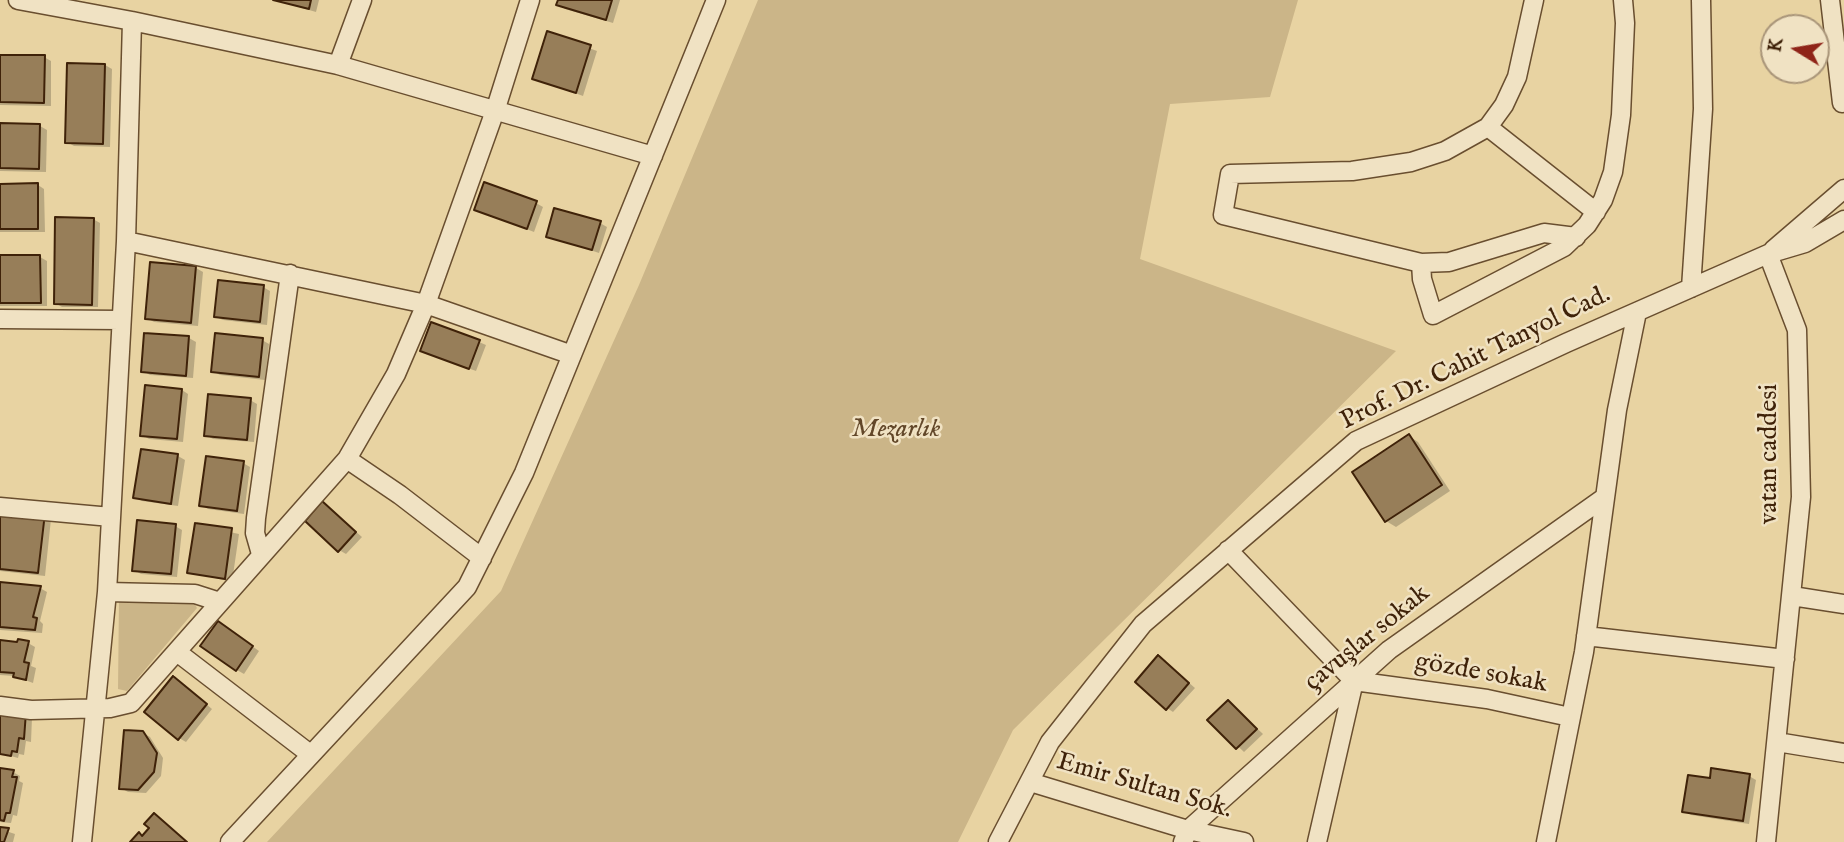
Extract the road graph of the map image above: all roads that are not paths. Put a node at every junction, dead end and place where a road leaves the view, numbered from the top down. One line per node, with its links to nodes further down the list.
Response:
1 (18, 0): 9 (street)
2 (362, 0): 12 (street)
3 (530, 0): 14 (street)
4 (716, 0): 16 (street)
5 (1534, 0): 15 (street)
6 (1622, 0): 18 (street)
7 (1701, 0): 25 (street)
8 (1830, 0): 11 (street)
9 (54, 2): 10 (street)
10 (132, 21): 12 (street); 21 (street)
11 (1839, 30): 13 (street)
12 (338, 65): 14 (street)
13 (1842, 103)
14 (496, 108): 16 (street); 26 (street)
15 (1488, 127): 18 (street); 23 (street)
16 (653, 156): 30 (street)
17 (1844, 189): 22 (street)
18 (1596, 212): 20 (street)
19 (1844, 220): 22 (street)
20 (1576, 237): 23 (street); 23 (street)
21 (126, 241): 24 (street); 29 (street)
22 (1768, 254): 25 (street, Prof. Dr. Cahit Tanyol Cad.); 39 (street, vatan caddesi)
23 (1421, 263)
24 (290, 274): 26 (street); 36 (street)
25 (1691, 288): 27 (street, Prof. Dr. Cahit Tanyol Cad.)
26 (426, 304): 30 (street); 31 (street)
27 (1637, 312): 32 (street, gözde sokak); 35 (street, Prof. Dr. Cahit Tanyol Cad.)
28 (0, 319): 29 (street)
29 (120, 320): 34 (street)
30 (572, 355): 37 (street)
31 (347, 460): 36 (street); 37 (street)
32 (1605, 497): 42 (street, gözde sokak); 45 (street, çavuşlar sokak)
33 (0, 507): 34 (street)
34 (111, 517): 38 (street)
35 (1228, 550): 45 (street); 52 (street, Prof. Dr. Cahit Tanyol Cad.)
36 (261, 554): 40 (street)
37 (482, 558): 51 (street)
38 (107, 592): 40 (street); 47 (street)
39 (1792, 596): 41 (street); 44 (street, vatan caddesi)
40 (220, 602): 43 (street)
41 (1844, 604)
42 (1586, 636): 44 (street); 48 (street, gözde sokak)
43 (177, 652): 47 (street); 51 (street)
44 (1786, 659): 49 (street, vatan caddesi)
45 (1354, 681): 48 (street, gözde sokak); 53 (street, çavuşlar sokak); 58 (street)
46 (0, 706): 47 (street)
47 (96, 708): 54 (street)
48 (1570, 717): 59 (street, gözde sokak)
49 (1777, 742): 50 (street); 60 (street, vatan caddesi)
50 (1844, 753)
51 (310, 754): 55 (street)
52 (1030, 782): 53 (street, Emir Sultan Sok.); 56 (street, Prof. Dr. Cahit Tanyol Cad.)
53 (1186, 836): 57 (street, Emir Sultan Sok.)
54 (82, 842)
55 (230, 842)
56 (998, 842)
57 (1244, 842)
58 (1317, 842)
59 (1546, 842)
60 (1766, 842)

